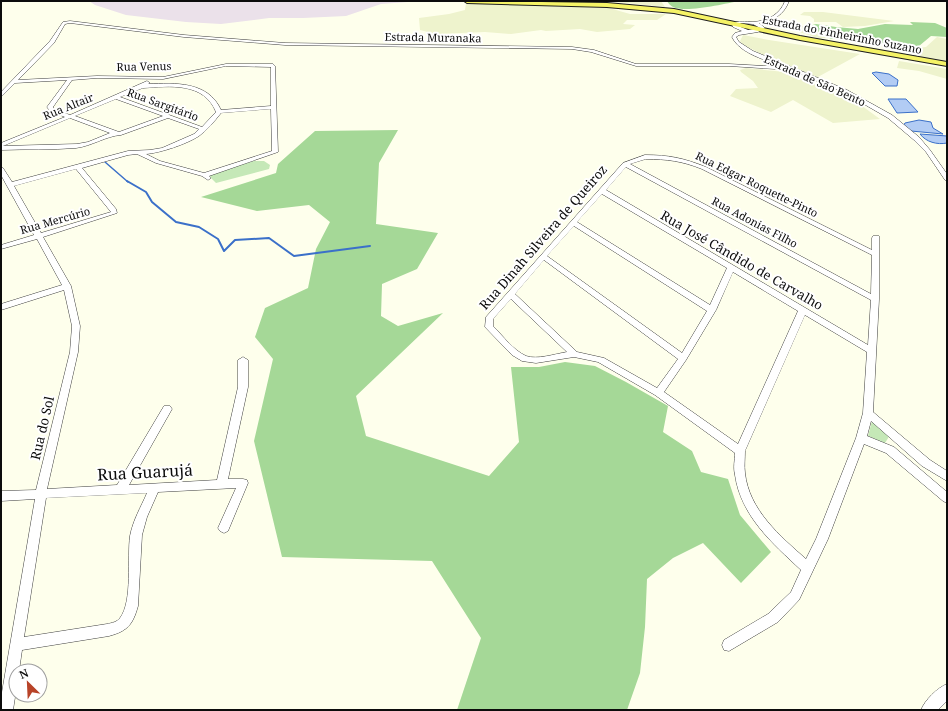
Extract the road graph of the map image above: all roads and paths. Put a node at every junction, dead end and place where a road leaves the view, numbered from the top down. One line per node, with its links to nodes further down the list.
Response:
1 (467, 1): 5 (main road, Estrada do Pinheirinho Suzano)
2 (787, 1): 3 (street)
3 (766, 21): 4 (street); 6 (street)
4 (750, 22): 5 (street); 6 (street)
5 (735, 26): 6 (main road, Estrada do Pinheirinho Suzano); 7 (street); 8 (street, Estrada de São Bento)
6 (762, 28): 7 (street); 9 (main road, Estrada do Pinheirinho Suzano)
7 (747, 31): 8 (street)
8 (737, 34): 10 (street, Estrada de São Bento)
9 (947, 64)
10 (790, 69): 13 (street, Estrada Muranaka); 29 (street, Estrada de São Bento)
11 (71, 78): 12 (street, Rua Venus); 13 (street, Rua Venus); 19 (street)
12 (152, 78): 14 (street); 17 (street, Rua Venus)
13 (13, 82): 15 (street)
14 (143, 86): 16 (street, Rua Altair); 18 (street)
15 (1, 95)
16 (117, 98): 19 (street, Rua Altair); 20 (street, Rua Sargitário)
17 (273, 107): 18 (street); 25 (street)
18 (219, 112): 21 (street)
19 (68, 117): 22 (street); 23 (street, Rua Altair)
20 (166, 117): 21 (street, Rua Sargitário); 22 (street)
21 (203, 129): 25 (street)
22 (115, 133): 24 (street)
23 (1, 145)
24 (1, 148)
25 (139, 152): 27 (street)
26 (625, 164): 31 (street, Rua Dinah Silveira de Queiroz); 36 (street, Rua Edgar Roquette-Pinto); 41 (street, Rua Adonias Filho)
27 (77, 166): 30 (street); 33 (street, Rua Mercúrio)
28 (1, 169): 30 (street, Rua do Sol)
29 (947, 179)
30 (10, 185): 33 (street, Rua do Sol)
31 (601, 190): 32 (street, Rua Dinah Silveira de Queiroz); 38 (street, Rua José Cândido de Carvalho)
32 (573, 222): 37 (street, Rua Dinah Silveira de Queiroz); 44 (street)
33 (39, 236): 35 (street, Rua Mercúrio); 39 (street, Rua do Sol)
34 (876, 238): 36 (street)
35 (1, 247)
36 (875, 254): 41 (street)
37 (543, 256): 40 (street, Rua Dinah Silveira de Queiroz); 47 (street)
38 (731, 268): 43 (street, Rua José Cândido de Carvalho); 44 (street)
39 (67, 286): 42 (street); 60 (street, Rua do Sol)
40 (510, 294): 46 (street); 46 (street, Rua Dinah Silveira de Queiroz)
41 (875, 299): 45 (street)
42 (1, 307)
43 (803, 309): 45 (street, Rua José Cândido de Carvalho); 54 (street)
44 (712, 310): 47 (street)
45 (872, 351): 51 (street)
46 (574, 354): 49 (street, Rua Dinah Silveira de Queiroz)
47 (683, 358): 49 (street)
48 (242, 360): 57 (street)
49 (658, 393): 54 (street, Rua Dinah Silveira de Queiroz)
50 (167, 409): 59 (street)
51 (868, 413): 52 (street); 53 (street)
52 (861, 438): 55 (street); 64 (street)
53 (897, 438): 55 (street); 56 (street)
54 (740, 450): 64 (street)
55 (890, 450): 62 (street)
56 (947, 477)
57 (222, 484): 58 (street, Rua Guarujá); 63 (street, Rua Guarujá)
58 (154, 489): 59 (street, Rua Guarujá); 65 (street)
59 (120, 490): 60 (street, Rua Guarujá)
60 (41, 493): 61 (street, Rua Guarujá); 65 (street, Rua do Sol)
61 (1, 496)
62 (947, 498)
63 (224, 528)
64 (809, 569): 66 (street)
65 (18, 644): 68 (street, Rua do Sol)
66 (729, 646)
67 (947, 691): 69 (street)
68 (6, 710)
69 (928, 710)

